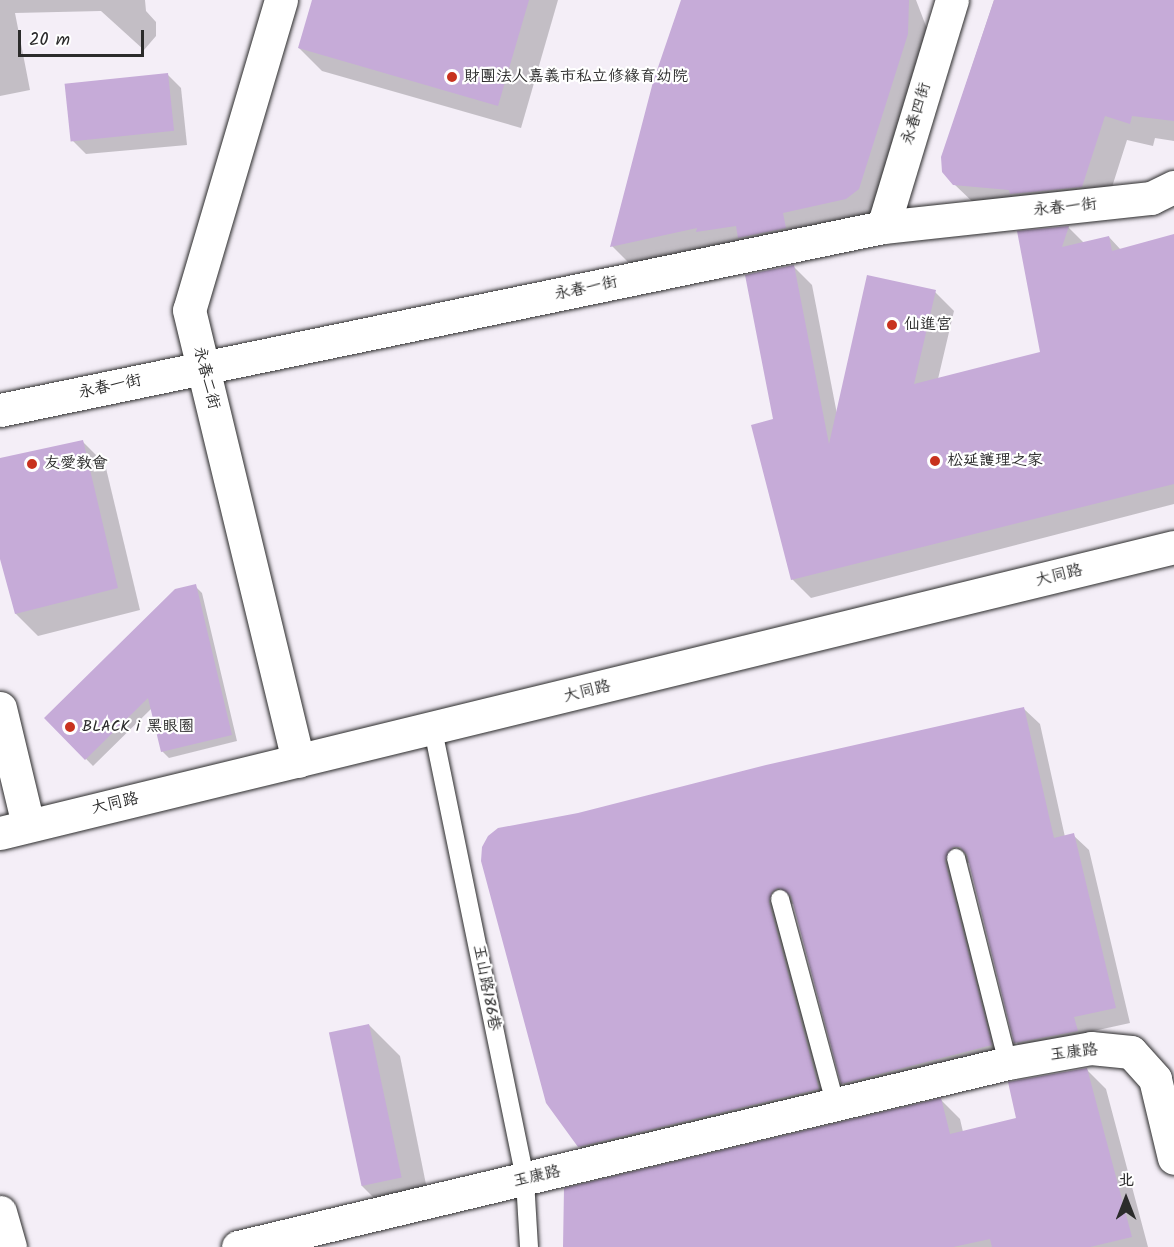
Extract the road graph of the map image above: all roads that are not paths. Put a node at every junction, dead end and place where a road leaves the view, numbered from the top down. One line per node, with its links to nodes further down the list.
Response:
1 (281, 0): 5 (street, 永春二街)
2 (952, 0): 4 (street, 永春四街)
3 (1174, 187): 4 (street, 永春一街)
4 (883, 227): 5 (street, 永春一街)
5 (204, 368): 6 (street, 永春一街); 10 (street, 永春二街)
6 (0, 410)
7 (1174, 547): 9 (street, 大同路)
8 (0, 708): 11 (street)
9 (434, 730): 10 (street, 大同路); 17 (lane, 玉山路186巷)
10 (298, 761): 11 (street, 大同路)
11 (14, 829)
12 (956, 858): 14 (lane)
13 (780, 899): 15 (lane)
14 (1008, 1063): 15 (street, 玉康路); 16 (street, 玉康路)
15 (836, 1107): 17 (street, 玉康路)
16 (1174, 1158)
17 (525, 1180): 20 (street, 玉康路); 21 (lane, 玉山路186巷)
18 (0, 1212): 19 (street)
19 (10, 1247)
20 (238, 1247)
21 (529, 1247)

